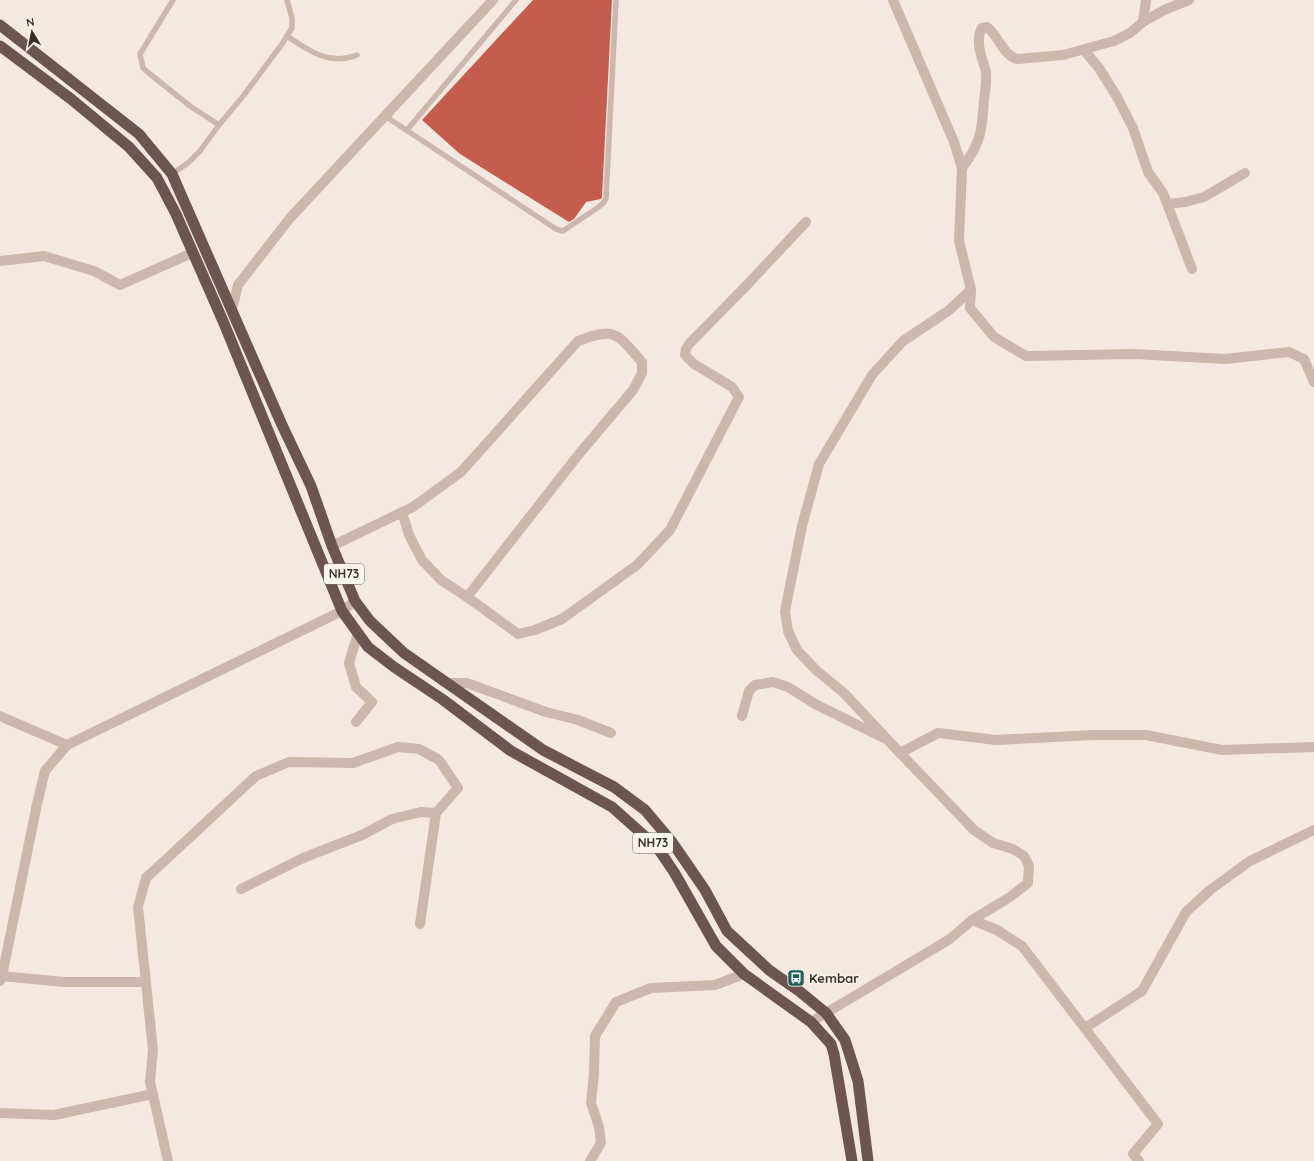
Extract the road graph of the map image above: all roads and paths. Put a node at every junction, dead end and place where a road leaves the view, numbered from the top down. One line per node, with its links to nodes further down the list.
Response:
1 (173, 0): 16 (lane)
2 (287, 0): 11 (lane)
3 (493, 0): 15 (street)
4 (516, 0): 17 (lane)
5 (616, 0): 17 (lane)
6 (893, 0): 18 (street)
7 (1146, 0): 9 (street)
8 (1189, 0): 9 (street)
9 (1143, 22): 13 (street)
10 (0, 25): 20 (highway, NH73)
11 (287, 36): 14 (lane); 16 (lane)
12 (0, 46): 23 (highway, NH73)
13 (1084, 50): 18 (street); 21 (street)
14 (357, 55)
15 (385, 116): 17 (lane); 27 (street)
16 (219, 125): 20 (lane)
17 (407, 130)
18 (962, 168): 26 (street)
19 (1245, 173): 21 (street)
20 (172, 174): 27 (highway, NH73)
21 (1168, 204): 25 (street)
22 (806, 222): 31 (street)
23 (192, 253): 24 (street); 33 (highway, NH73)
24 (0, 261)
25 (1192, 269)
26 (971, 290): 28 (street); 40 (street)
27 (232, 309): 30 (highway, NH73)
28 (1314, 382)
29 (402, 512): 30 (street); 31 (street); 31 (street)
30 (332, 546): 32 (highway, NH73)
31 (467, 596)
32 (355, 601): 33 (street); 35 (highway, NH73)
33 (342, 611): 34 (highway, NH73); 41 (street)
34 (358, 633): 38 (street); 49 (highway, NH73)
35 (448, 683): 39 (street); 52 (highway, NH73)
36 (0, 716): 41 (street)
37 (742, 716): 40 (street)
38 (356, 722)
39 (611, 733)
40 (889, 741): 43 (street)
41 (67, 745): 50 (street)
42 (1314, 747): 43 (street)
43 (900, 753): 47 (street)
44 (436, 813): 46 (street); 48 (street); 51 (street)
45 (1314, 830): 54 (street)
46 (241, 889)
47 (972, 920): 52 (street); 54 (street)
48 (420, 924)
49 (744, 974): 53 (highway, NH73); 58 (street)
50 (1, 979): 51 (street)
51 (145, 982): 55 (street)
52 (826, 1013): 53 (street); 60 (highway, NH73)
53 (811, 1022): 59 (highway, NH73)
54 (1085, 1028): 61 (street)
55 (153, 1094): 56 (street); 57 (street)
56 (0, 1113)
57 (168, 1161)
58 (590, 1161)
59 (852, 1161)
60 (868, 1161)
61 (1139, 1161)

